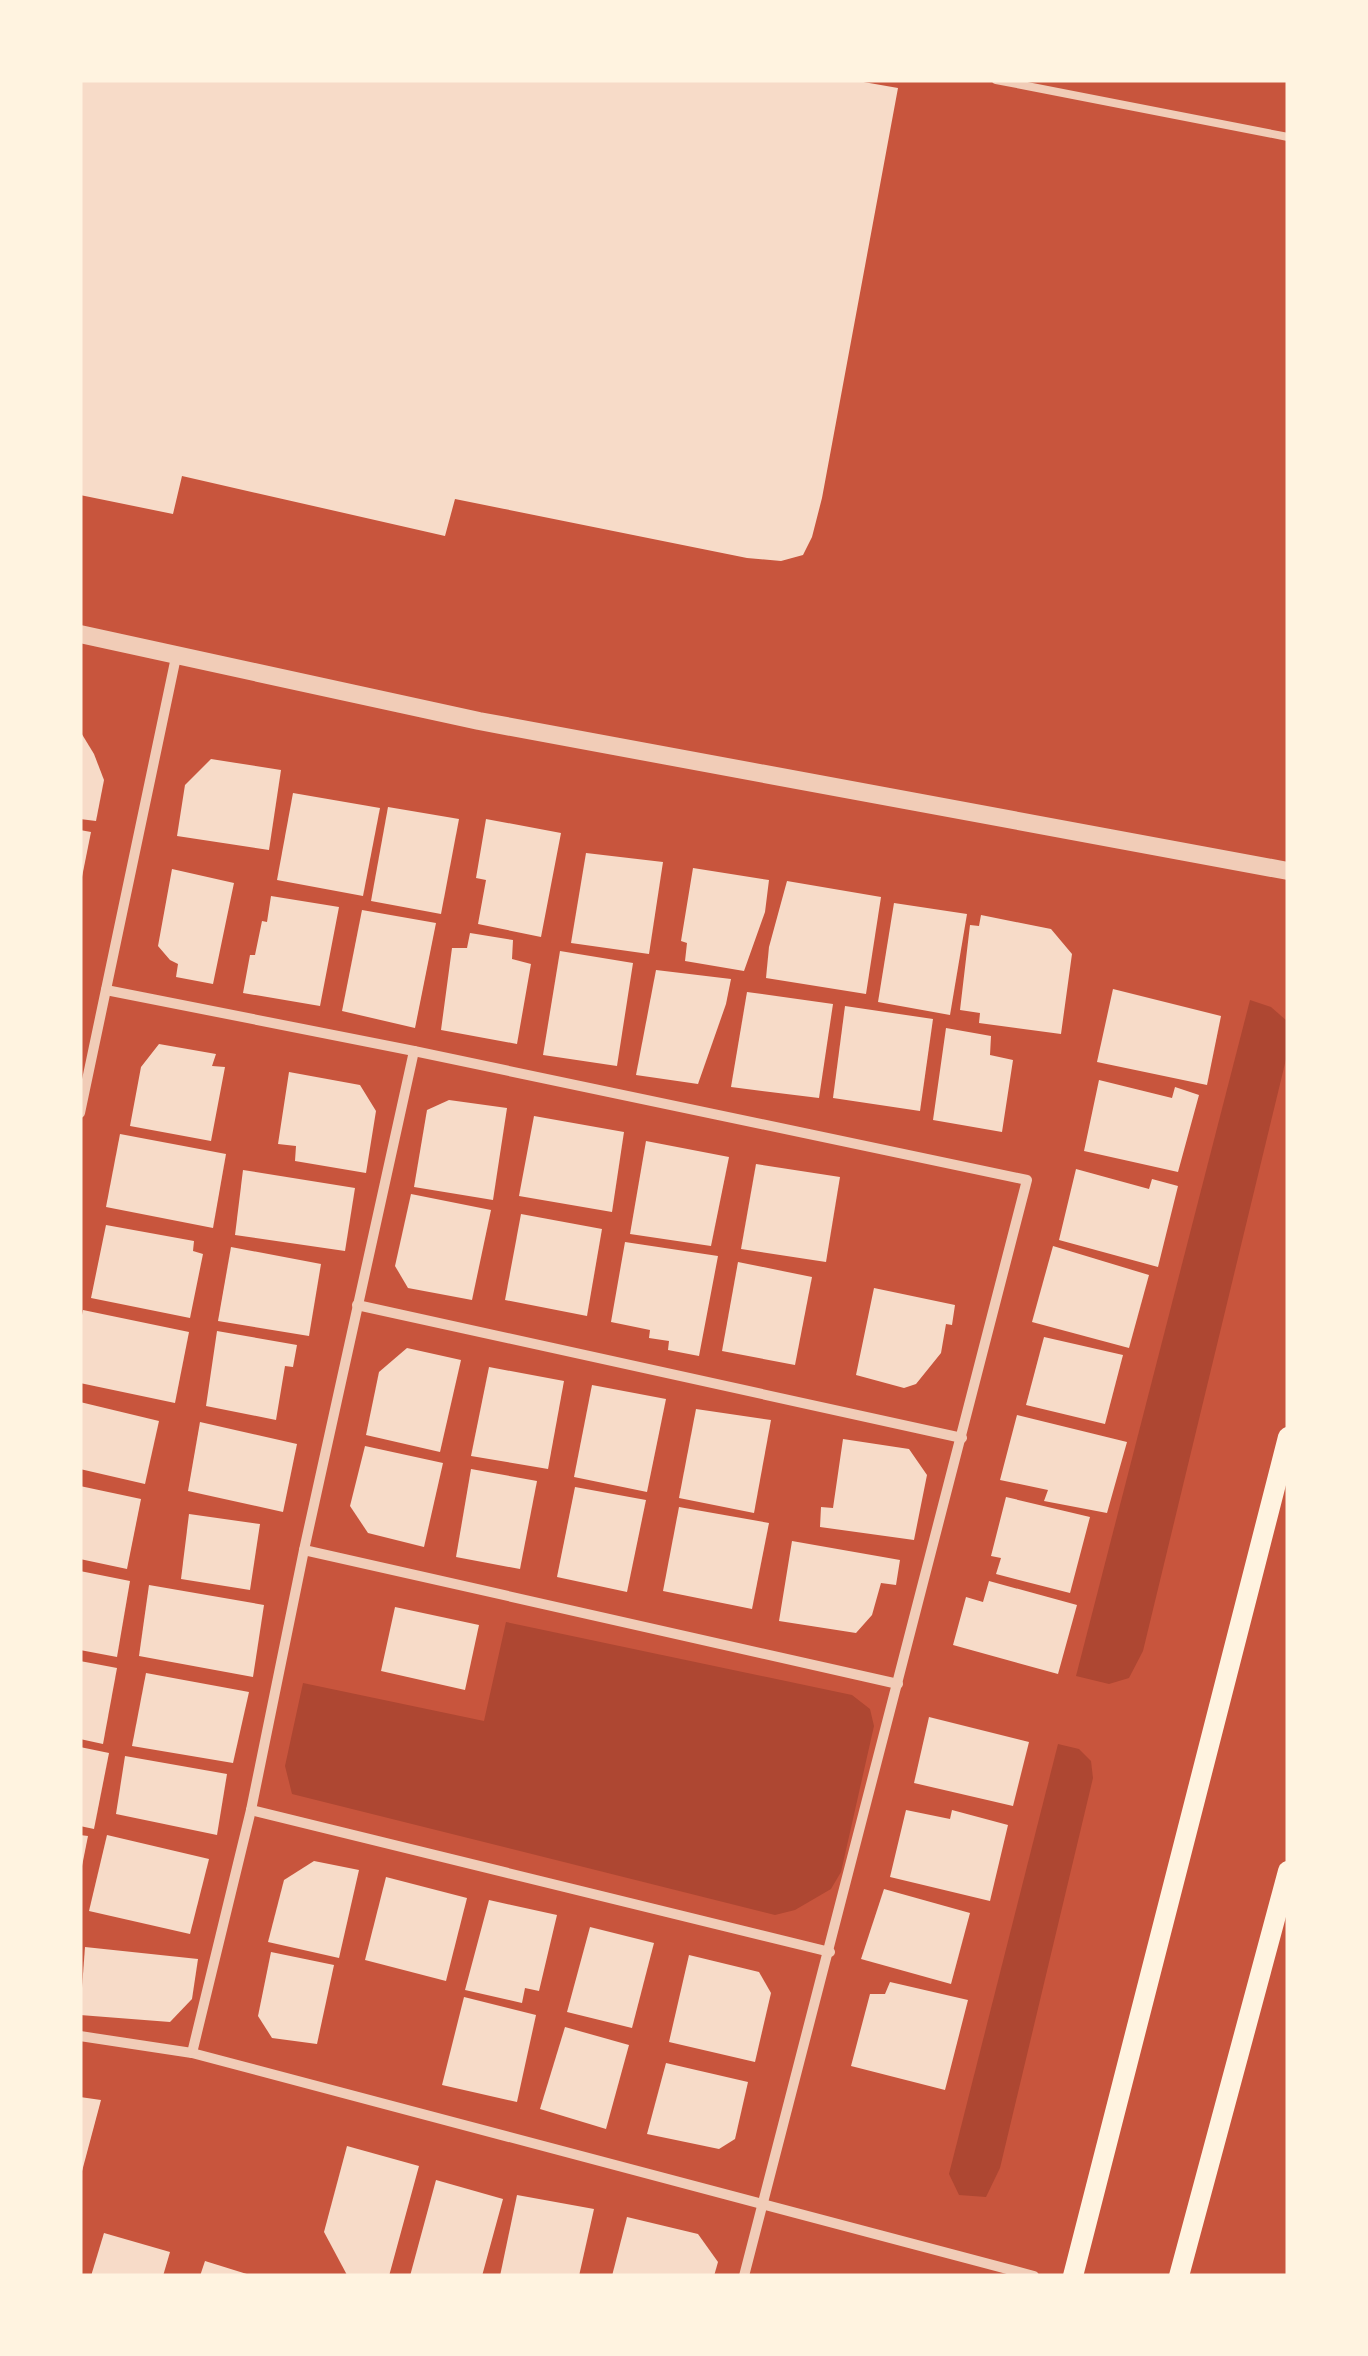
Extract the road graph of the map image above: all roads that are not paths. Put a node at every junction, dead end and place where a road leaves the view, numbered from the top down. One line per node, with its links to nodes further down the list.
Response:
1 (996, 80): 2 (lane)
2 (1288, 137)
3 (80, 634): 4 (street)
4 (176, 657): 5 (street); 6 (street)
5 (1288, 871)
6 (106, 990): 7 (street); 8 (street)
7 (414, 1051): 9 (street); 11 (street)
8 (80, 1113)
9 (358, 1305): 11 (street); 12 (street)
10 (1288, 1437): 22 (main road)
11 (962, 1438): 13 (street)
12 (304, 1550): 13 (street); 14 (street)
13 (898, 1684): 16 (street)
14 (252, 1810): 16 (street); 18 (street)
15 (1288, 1871): 23 (main road)
16 (830, 1952): 19 (street)
17 (80, 2036): 18 (street)
18 (192, 2053): 19 (street)
19 (764, 2204): 20 (street); 21 (street)
20 (744, 2276)
21 (1034, 2276)
22 (1073, 2276)
23 (1179, 2276)

